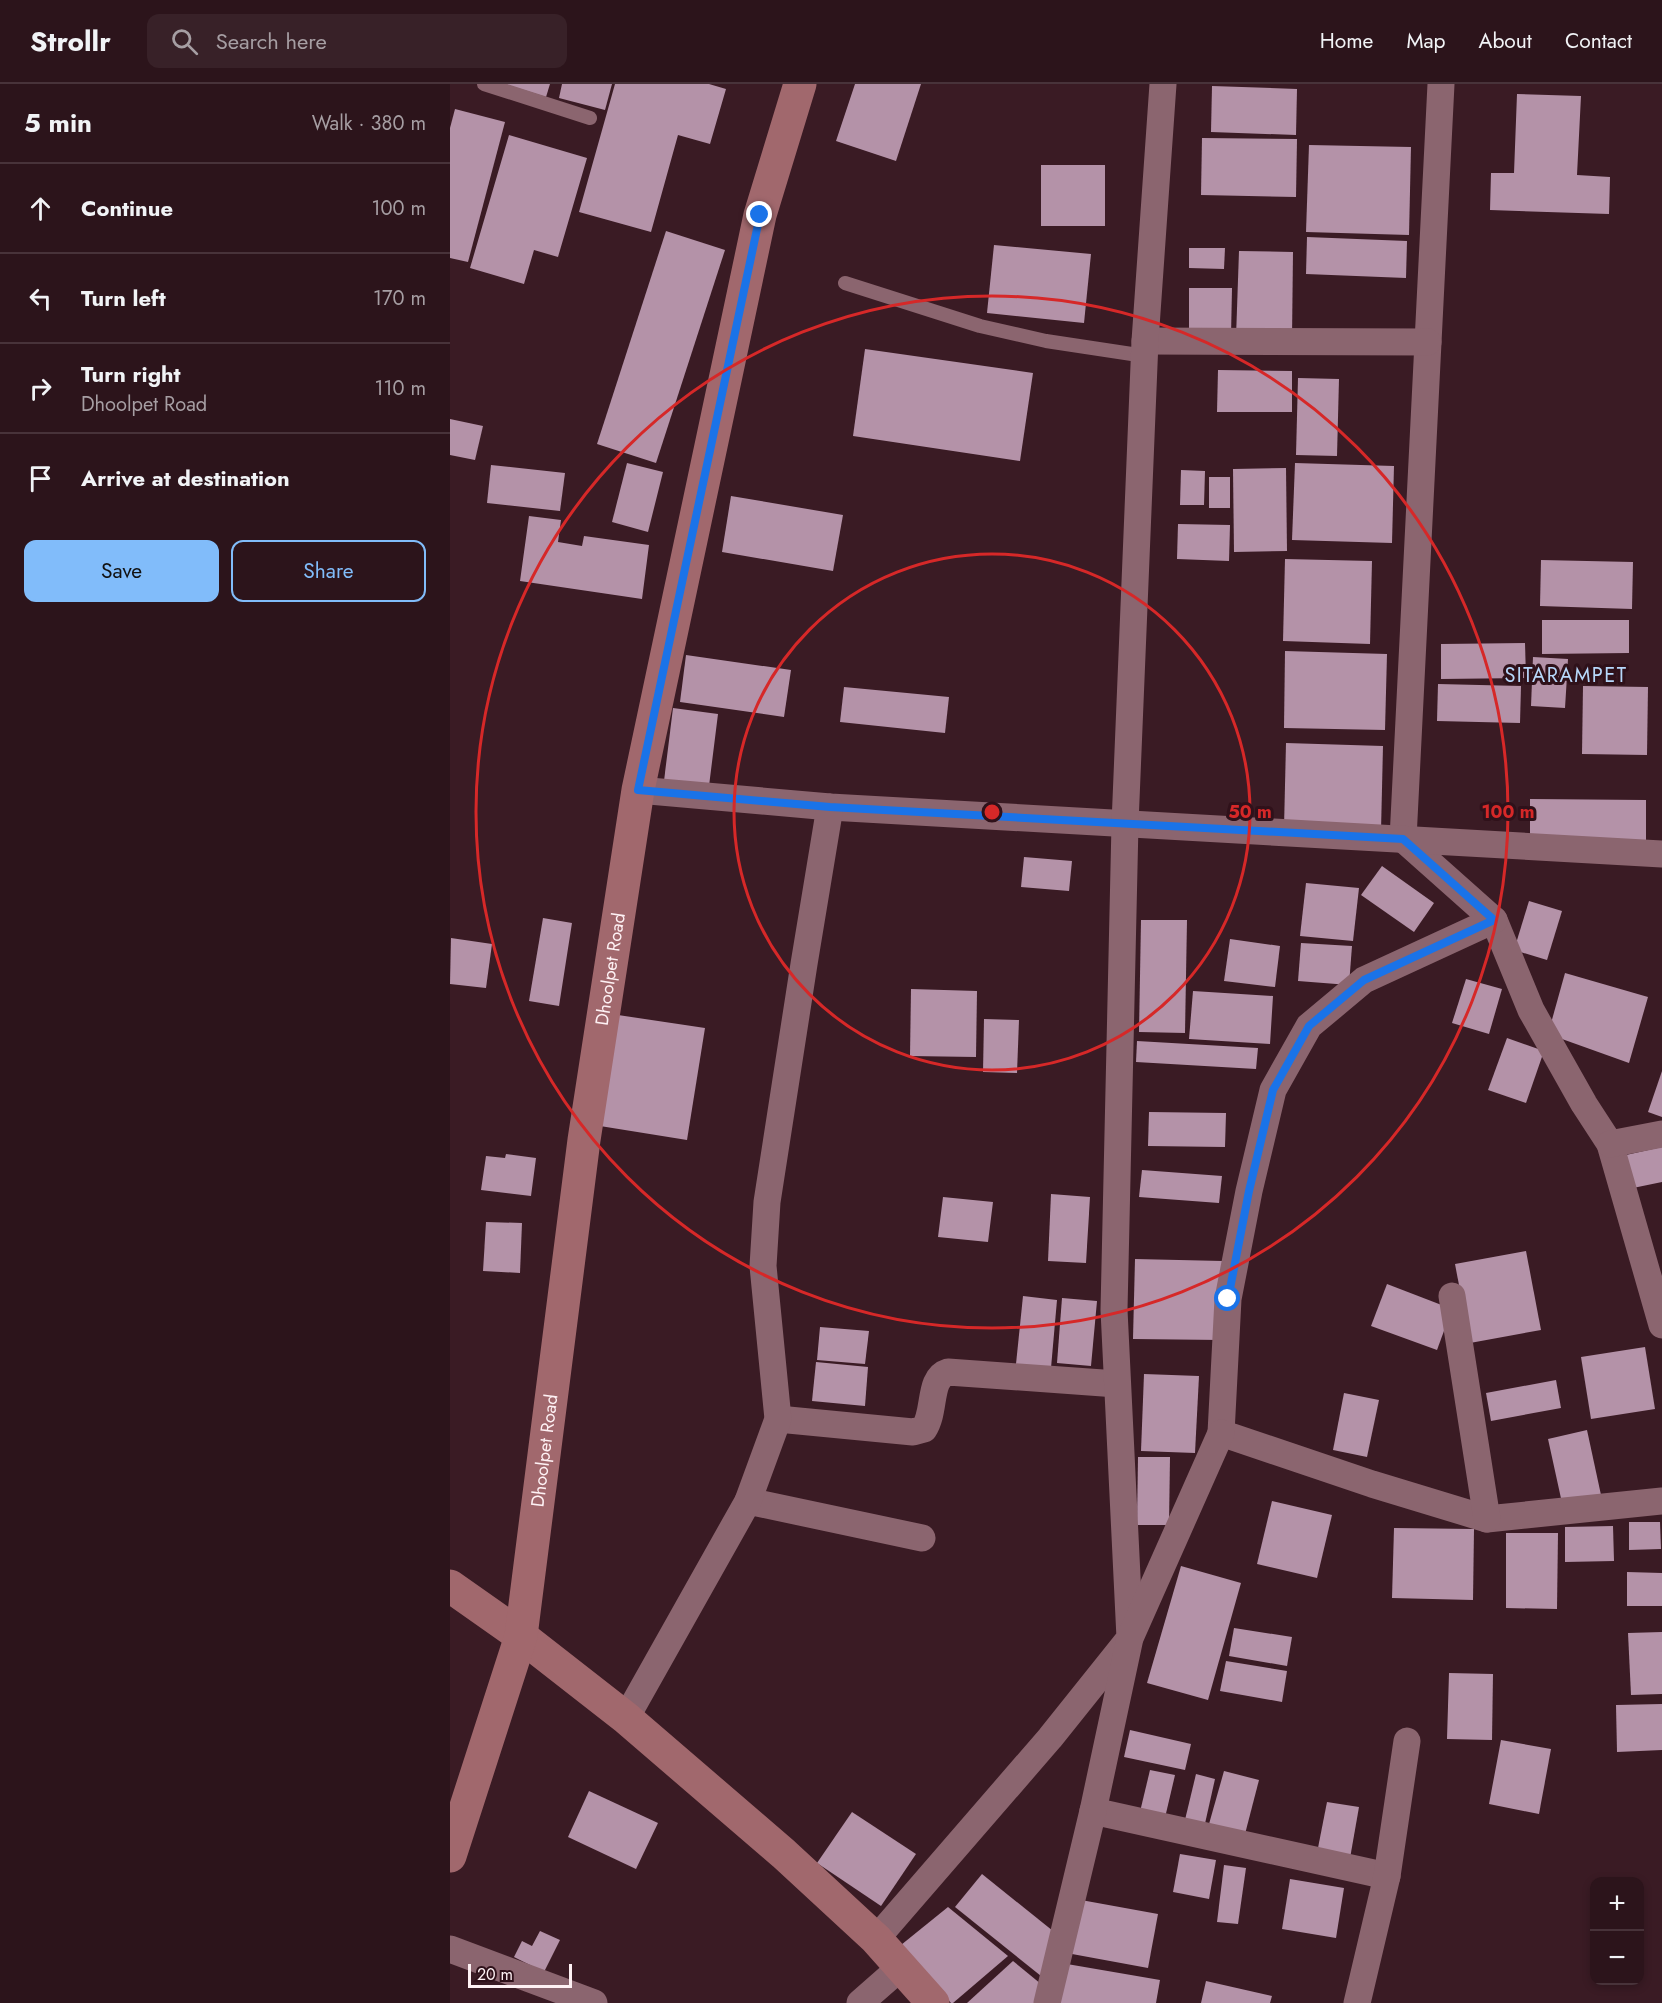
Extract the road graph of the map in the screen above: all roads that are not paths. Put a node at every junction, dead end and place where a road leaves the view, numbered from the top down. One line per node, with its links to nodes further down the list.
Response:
1 (484, 84): 5 (lane)
2 (800, 84): 9 (main road, Dhoolpet Road)
3 (1163, 84): 8 (street)
4 (1441, 84): 7 (street)
5 (590, 118)
6 (845, 283): 8 (lane)
7 (1428, 342): 8 (street); 12 (street)
8 (1145, 349): 11 (street)
9 (638, 790): 10 (street); 27 (main road, Dhoolpet Road)
10 (830, 807): 11 (street); 20 (street)
11 (1125, 824): 12 (street); 19 (street)
12 (1403, 839): 13 (street); 14 (street)
13 (1662, 854)
14 (1494, 920): 16 (street); 21 (street)
15 (1662, 1134): 16 (street)
16 (1610, 1143): 18 (street)
17 (1452, 1296): 24 (street)
18 (1662, 1325)
19 (1117, 1384): 20 (street); 28 (street)
20 (778, 1419): 22 (street)
21 (1221, 1433): 24 (street); 28 (street)
22 (748, 1501): 25 (street); 29 (street)
23 (1662, 1501): 24 (street)
24 (1488, 1519)
25 (922, 1539)
26 (450, 1586): 27 (main road)
27 (521, 1636): 29 (main road); 32 (main road, Dhoolpet Road)
28 (1130, 1638): 31 (street); 34 (street)
29 (626, 1718): 34 (main road)
30 (1407, 1741): 33 (street)
31 (1093, 1811): 33 (street); 40 (street)
32 (450, 1857)
33 (1387, 1876): 41 (street)
34 (876, 1939): 36 (main road)
35 (450, 1949): 37 (street)
36 (901, 1967): 38 (street); 39 (main road)
37 (594, 2003)
38 (860, 2003)
39 (933, 2003)
40 (1047, 2003)
41 (1357, 2003)

